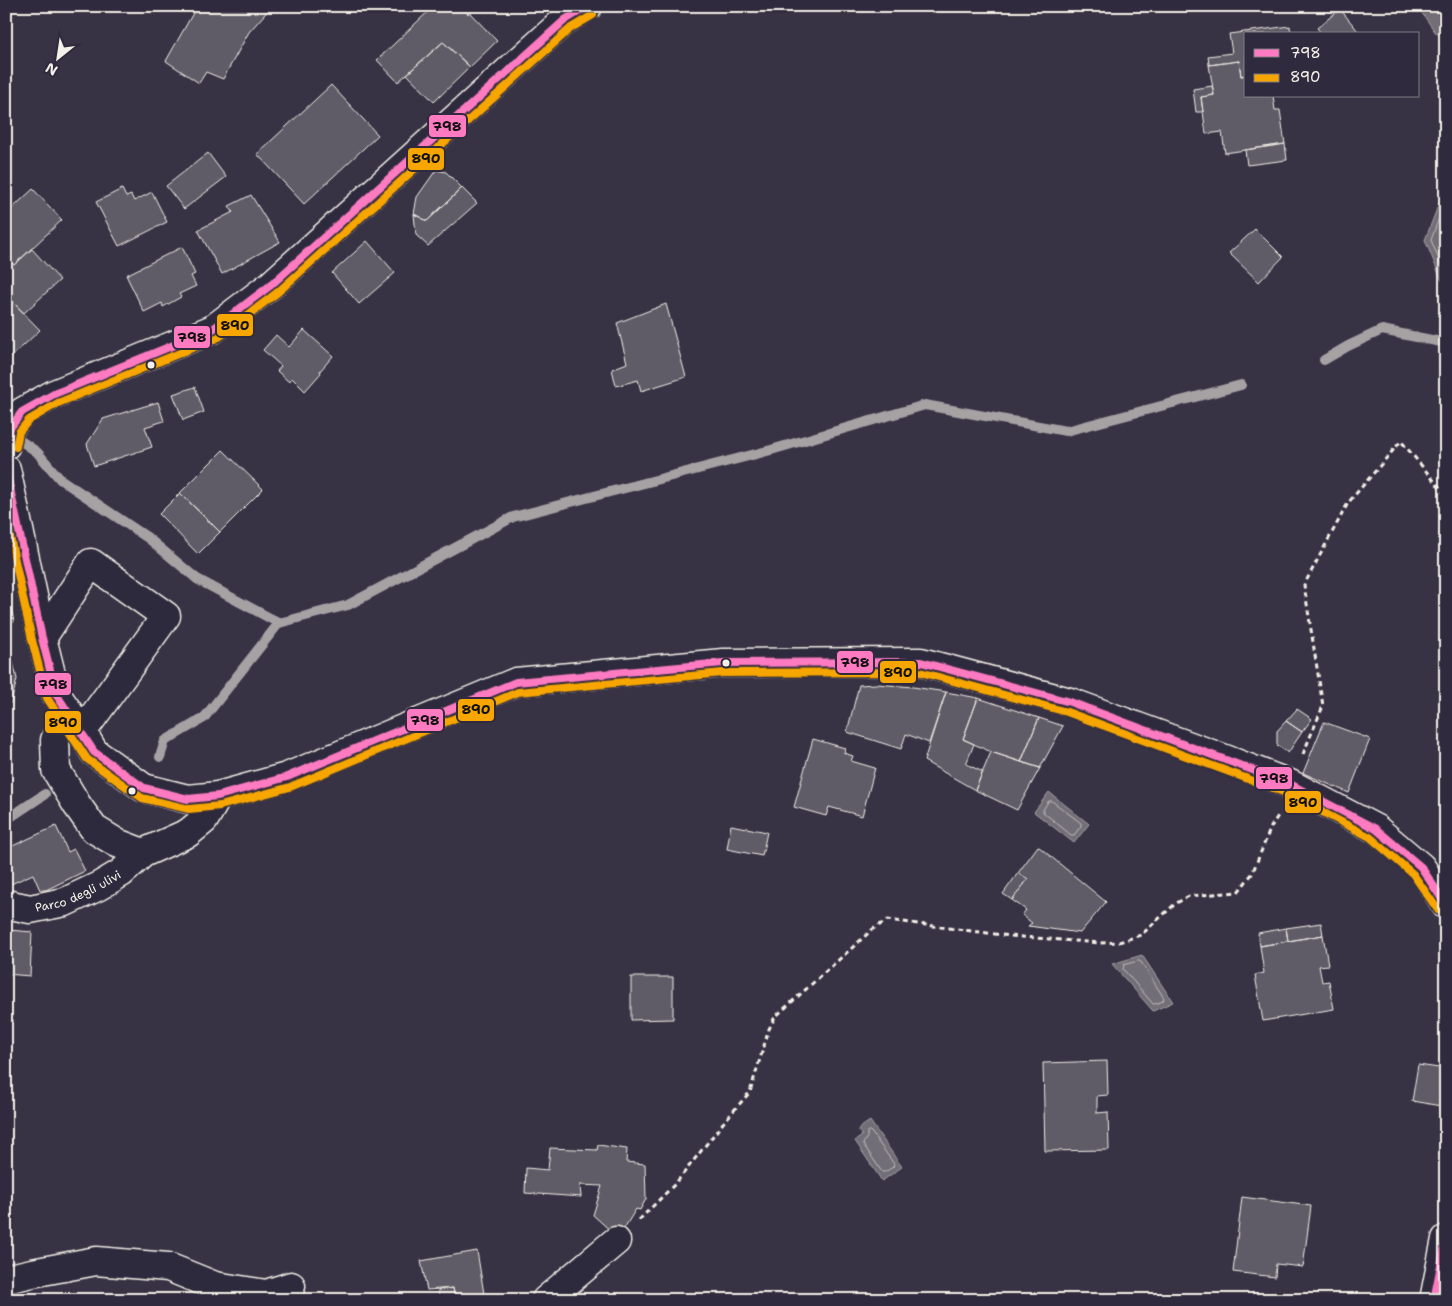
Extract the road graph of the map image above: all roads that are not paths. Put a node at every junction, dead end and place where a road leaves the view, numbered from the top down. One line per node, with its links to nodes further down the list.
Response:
1 (588, 6): 2 (main road)
2 (6, 445)
3 (6, 469): 4 (main road)
4 (42, 638): 5 (main road); 6 (main road)
5 (67, 710): 6 (main road); 8 (main road)
6 (88, 742): 7 (main road)
7 (218, 796): 8 (main road, Parco degli ulivi); 10 (main road)
8 (143, 853): 9 (main road, Parco degli ulivi)
9 (6, 904)
10 (1446, 905)
11 (1446, 1239): 16 (main road)
12 (616, 1241): 15 (main road)
13 (6, 1279): 14 (main road)
14 (291, 1286)
15 (546, 1300)
16 (1434, 1300)

